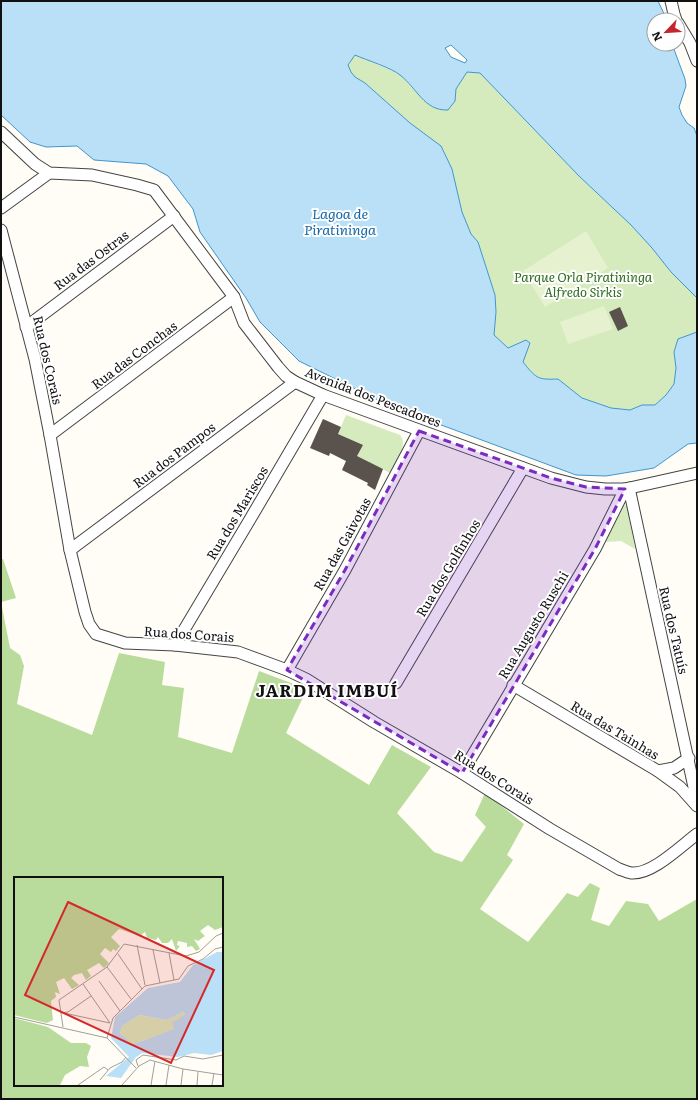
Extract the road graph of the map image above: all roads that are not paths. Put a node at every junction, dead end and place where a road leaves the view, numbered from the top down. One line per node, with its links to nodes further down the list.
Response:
1 (671, 1): 2 (street)
2 (674, 12)
3 (686, 36): 4 (street)
4 (697, 61)
5 (1, 132): 6 (street)
6 (49, 173): 7 (street); 8 (street, Avenida dos Pescadores)
7 (1, 208)
8 (174, 216): 10 (street, Avenida dos Pescadores); 11 (street, Rua das Ostras)
9 (1, 230): 11 (street, Rua dos Corais)
10 (234, 297): 12 (street, Avenida dos Pescadores); 15 (street, Rua das Conchas)
11 (26, 327): 15 (street, Rua dos Corais)
12 (295, 382): 13 (street, Avenida dos Pescadores); 19 (street, Rua dos Pampos)
13 (323, 394): 14 (street, Avenida dos Pescadores); 20 (street, Rua dos Mariscos)
14 (419, 431): 16 (street, Avenida dos Pescadores); 21 (street, Rua das Gaivotas)
15 (50, 435): 19 (street, Rua dos Corais)
16 (523, 468): 18 (street, Avenida dos Pescadores); 22 (street, Rua dos Golfinhos)
17 (697, 473): 18 (street, Avenida dos Pescadores)
18 (627, 489): 23 (street, Rua Augusto Ruschi); 24 (street, Rua dos Tatuís)
19 (70, 550): 20 (street, Rua dos Corais)
20 (175, 645): 21 (street, Rua dos Corais)
21 (287, 670): 26 (street, Rua dos Corais)
22 (396, 682)
23 (513, 685): 25 (street, Rua das Tainhas); 26 (street, Rua Augusto Ruschi)
24 (689, 758): 25 (street); 27 (street, Rua dos Tatuís)
25 (658, 772): 28 (street, Rua das Tainhas)
26 (462, 773): 29 (street, Rua dos Corais)
27 (697, 801)
28 (697, 806)
29 (697, 834)

